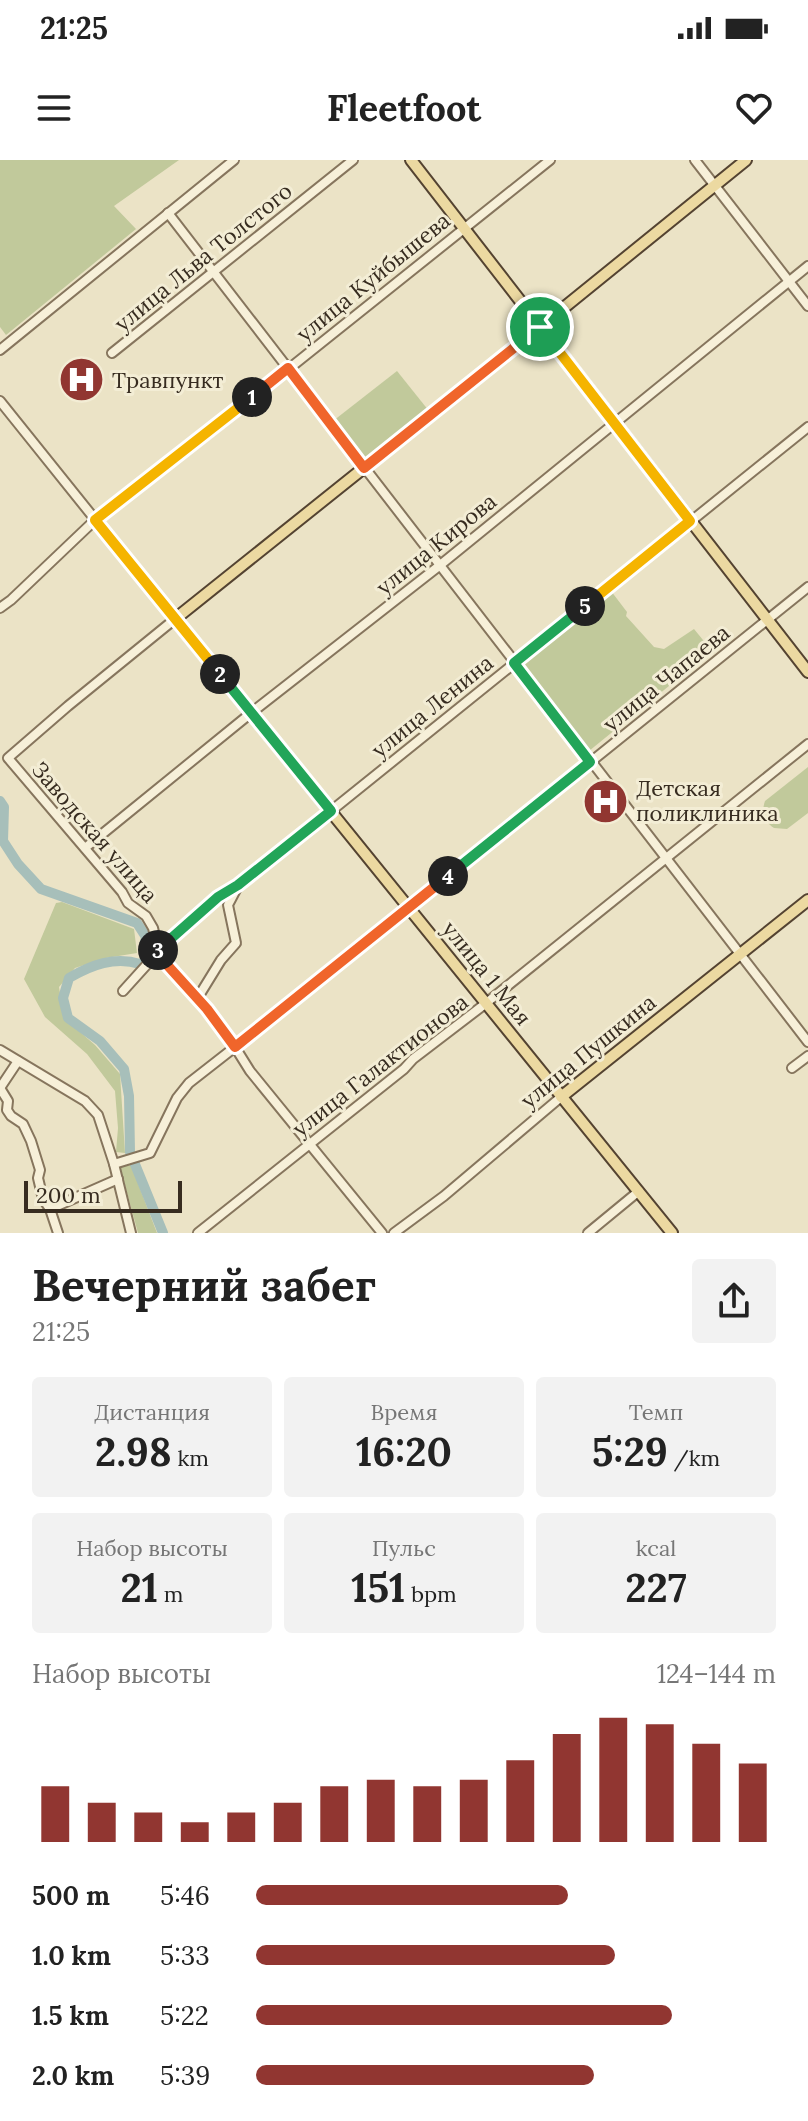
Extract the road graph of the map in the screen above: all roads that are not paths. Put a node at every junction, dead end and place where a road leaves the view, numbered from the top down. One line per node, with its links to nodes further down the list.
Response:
1 (234, 160): 8 (street)
2 (353, 160): 11 (street, улица Льва Толстого)
3 (411, 160): 9 (main road)
4 (550, 160): 9 (street, улица Куйбышева)
5 (695, 160): 7 (street)
6 (746, 160): 7 (main road)
7 (715, 185): 12 (street); 14 (main road)
8 (168, 213): 11 (street); 15 (street)
9 (464, 228): 14 (main road); 17 (street, улица Куйбышева)
10 (808, 266): 12 (street, улица Кирова)
11 (214, 272): 16 (street, улица Льва Толстого); 17 (street)
12 (789, 282): 13 (street); 19 (street, улица Кирова)
13 (808, 306)
14 (540, 327): 19 (main road); 21 (main road)
15 (0, 350)
16 (112, 353)
17 (288, 368): 21 (street); 22 (street, улица Куйбышева)
18 (0, 401): 22 (street, улица 1 Мая)
19 (615, 423): 23 (main road); 24 (street, улица Кирова)
20 (808, 427): 23 (street, улица Ленина)
21 (364, 468): 24 (street); 27 (main road)
22 (95, 520): 26 (street, улица Куйбышева); 27 (street, улица 1 Мая)
23 (690, 521): 28 (main road); 29 (street, улица Ленина)
24 (439, 566): 29 (street); 31 (street, улица Кирова)
25 (808, 587): 28 (street, улица Чапаева)
26 (0, 608)
27 (175, 619): 31 (main road, улица 1 Мая); 35 (street, Заводская улица)
28 (767, 619): 30 (main road); 33 (street, улица Чапаева)
29 (514, 663): 33 (street); 34 (street, улица Ленина)
30 (808, 672)
31 (251, 713): 34 (main road, улица 1 Мая); 35 (street, улица Кирова)
32 (808, 744): 36 (street, улица Галактионова)
33 (590, 762): 36 (street); 39 (street, улица Чапаева)
34 (331, 811): 37 (street, улица Ленина); 39 (main road, улица 1 Мая)
35 (85, 848): 40 (street, Заводская улица)
36 (665, 858): 41 (street); 44 (street, улица Галактионова)
37 (238, 885): 40 (street, улица Ленина); 43 (street)
38 (808, 900): 41 (main road, улица Пушкина)
39 (409, 907): 44 (main road, улица 1 Мая); 46 (street, улица Чапаева)
40 (158, 950): 42 (street, улица Ленина); 43 (street, Заводская улица)
41 (740, 955): 45 (street); 52 (main road, улица Пушкина)
42 (123, 991)
43 (197, 999): 46 (street, Заводская улица)
44 (485, 1004): 52 (main road, улица 1 Мая); 53 (street, улица Галактионова)
45 (808, 1042)
46 (235, 1047): 53 (street, Заводская улица); 54 (street, улица Чапаева)
47 (0, 1050): 49 (street)
48 (808, 1056): 50 (street)
49 (18, 1061): 51 (street); 54 (street)
50 (792, 1068)
51 (0, 1088): 57 (street)
52 (561, 1097): 56 (main road, улица 1 Мая); 62 (street, улица Пушкина)
53 (310, 1143): 60 (street, улица Галактионова); 61 (street, Заводская улица)
54 (114, 1164): 55 (street)
55 (118, 1179): 57 (street); 59 (street)
56 (639, 1191): 63 (street); 64 (main road, улица 1 Мая)
57 (50, 1209): 58 (street)
58 (58, 1233)
59 (131, 1233)
60 (198, 1233)
61 (382, 1233)
62 (394, 1233)
63 (588, 1233)
64 (672, 1233)

